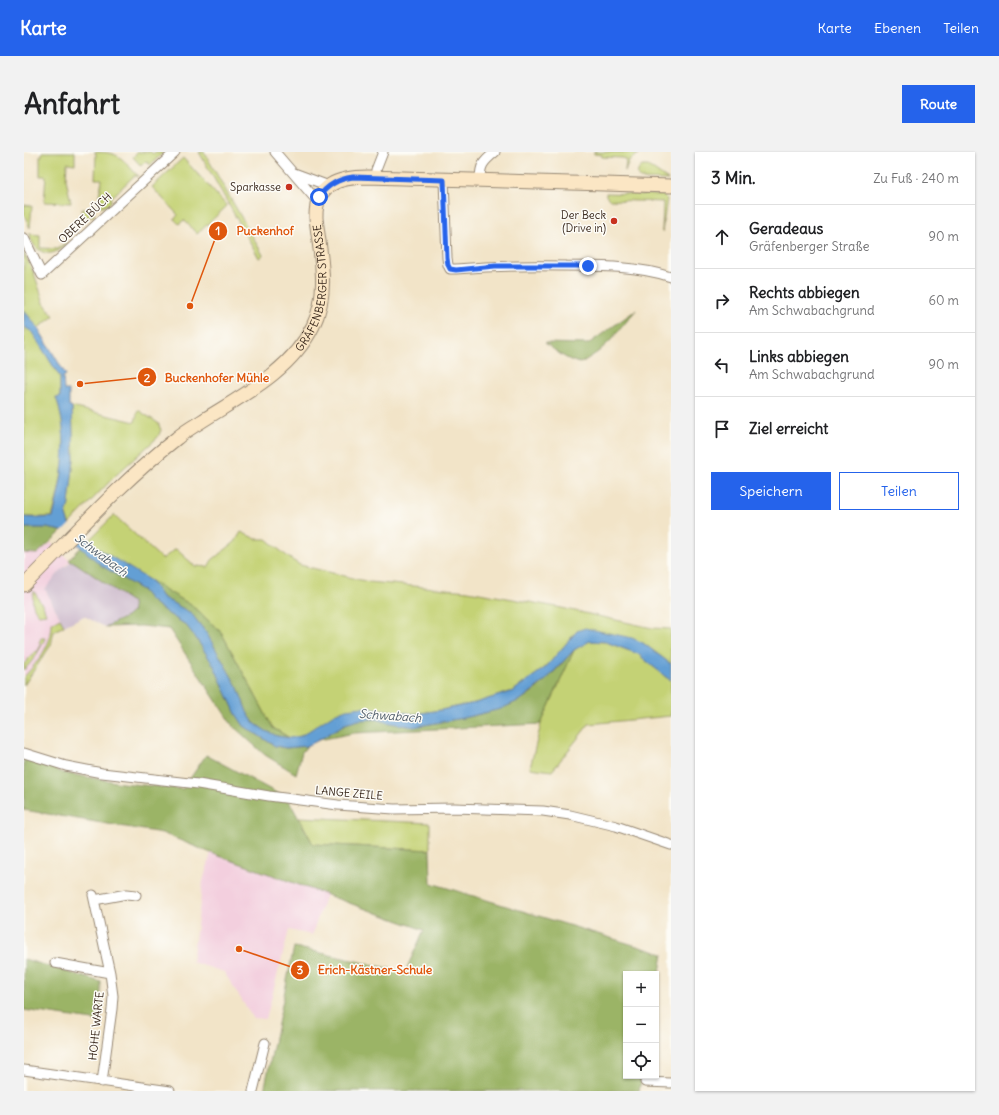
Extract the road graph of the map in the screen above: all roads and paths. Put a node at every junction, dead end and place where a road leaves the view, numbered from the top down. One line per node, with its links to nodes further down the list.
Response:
1 (175, 152): 12 (street, OBERE BÜCH)
2 (275, 152): 5 (street)
3 (383, 152): 6 (street)
4 (495, 152): 8 (street)
5 (294, 174): 9 (street); 11 (street)
6 (376, 177): 7 (main road); 9 (main road)
7 (444, 180): 8 (main road); 13 (street)
8 (480, 180): 10 (main road)
9 (329, 186): 11 (main road)
10 (671, 186)
11 (318, 202): 14 (main road, GRÄFENBERGER STRASSE)
12 (24, 238)
13 (671, 277)
14 (24, 585)
15 (24, 753): 16 (street, LANGE ZEILE)
16 (671, 845)
17 (136, 895): 19 (street, HOHE WARTE)
18 (55, 963): 19 (street)
19 (110, 973): 22 (street, HOHE WARTE)
20 (265, 1043): 26 (street)
21 (24, 1070): 22 (street)
22 (102, 1082): 25 (street)
23 (645, 1082): 24 (street)
24 (671, 1083)
25 (170, 1091)
26 (253, 1091)

